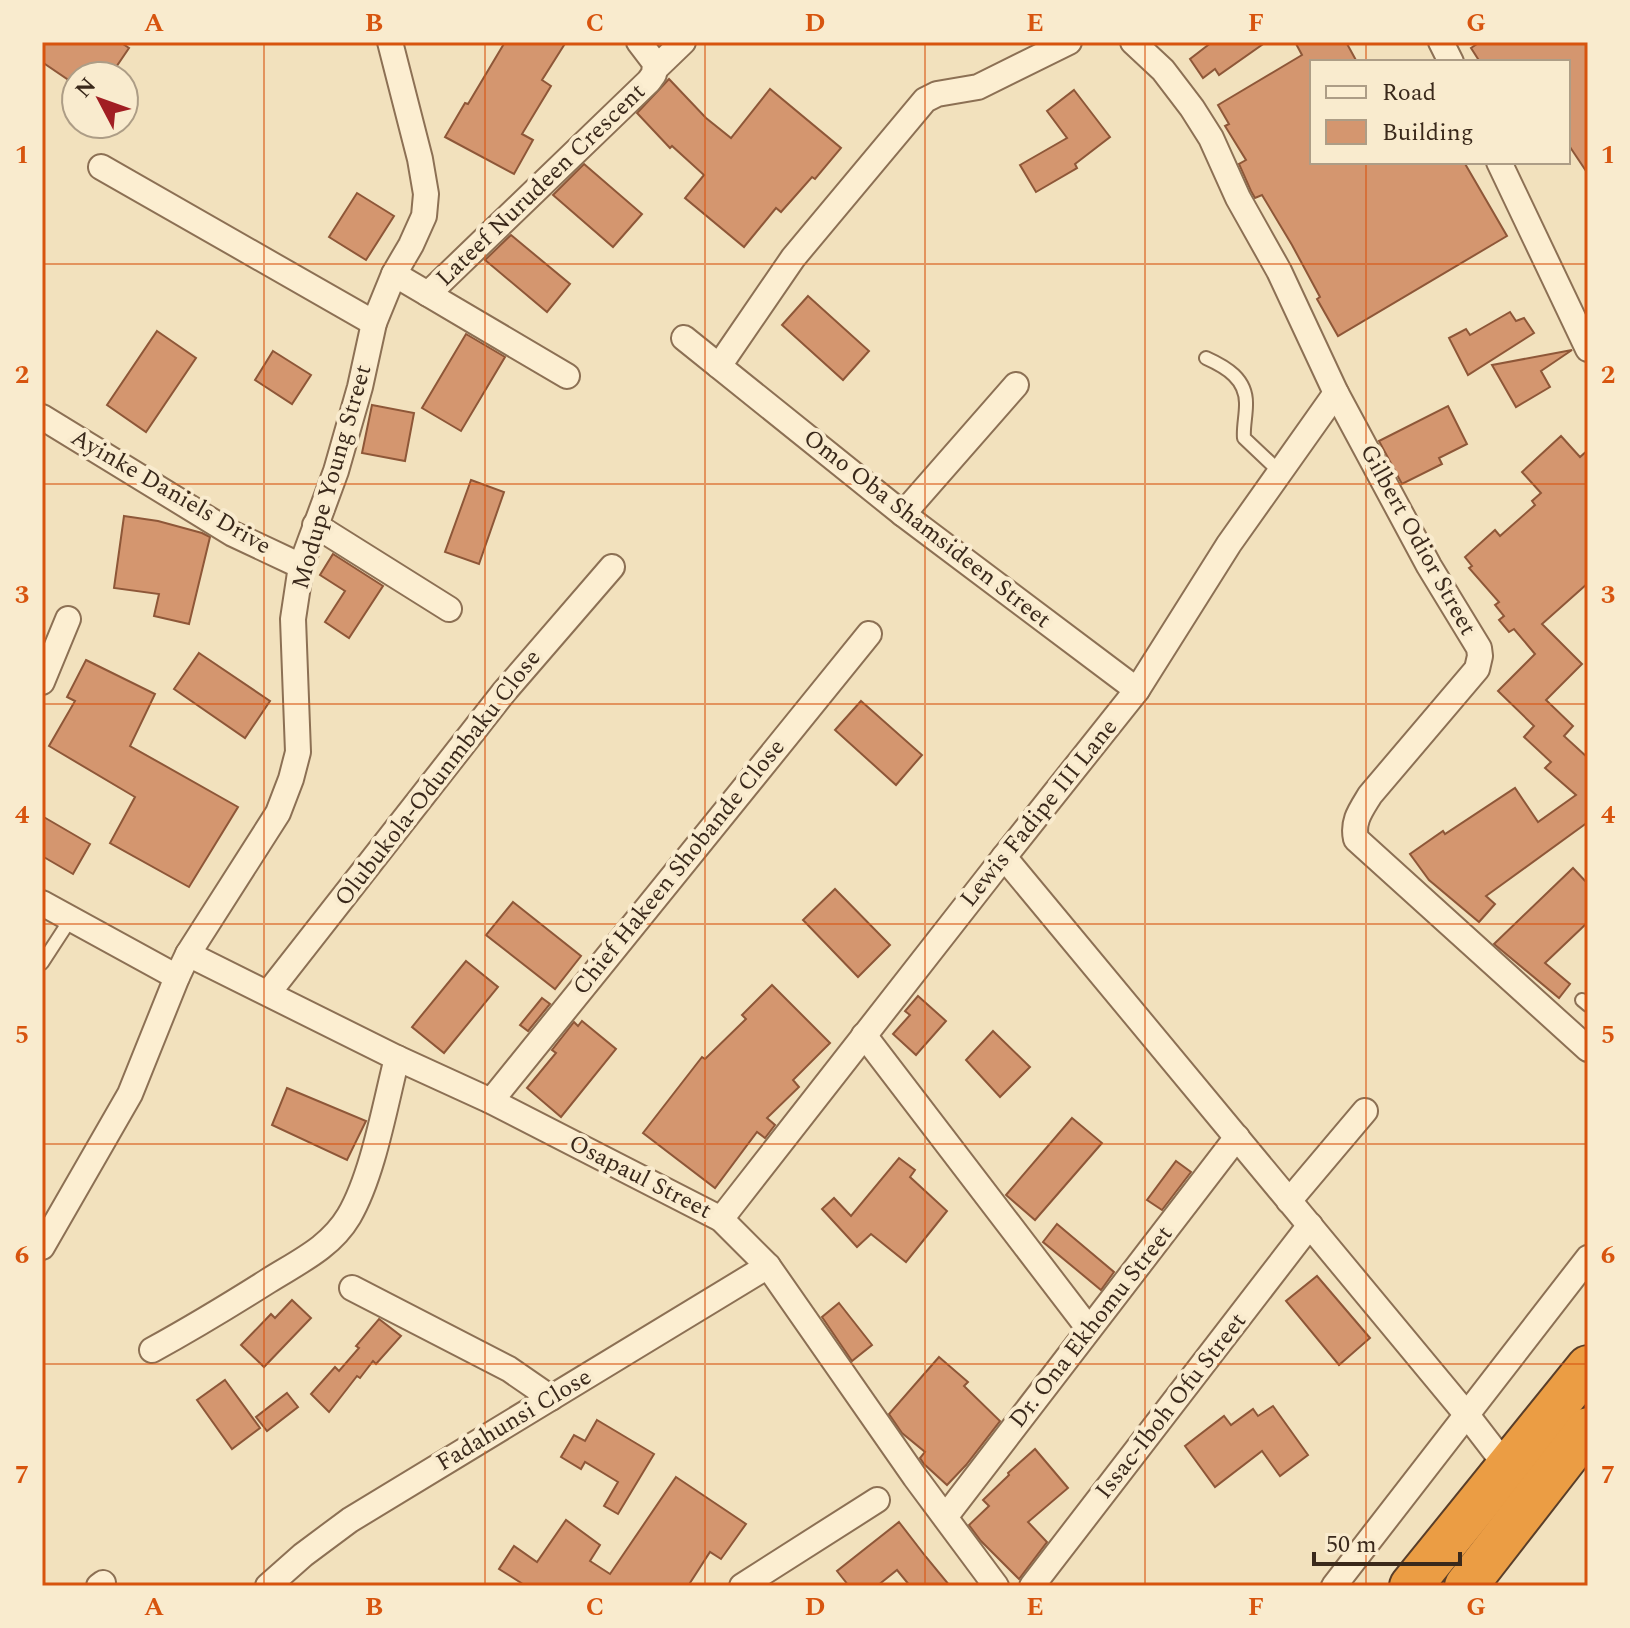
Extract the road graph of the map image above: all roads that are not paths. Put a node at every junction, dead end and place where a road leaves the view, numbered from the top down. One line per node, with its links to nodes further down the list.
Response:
1 (390, 42): 11 (street, Modupe Young Street)
2 (639, 42): 8 (street, Lateef Nurudeen Crescent)
3 (683, 42): 8 (street)
4 (1069, 42): 17 (street)
5 (1133, 42): 20 (street, Gilbert Odior Street)
6 (1441, 42): 7 (street)
7 (1450, 60)
8 (656, 68): 12 (street, Lateef Nurudeen Crescent)
9 (1500, 164): 15 (street)
10 (101, 167): 13 (street)
11 (394, 274): 12 (street, Lateef Nurudeen Crescent); 13 (street, Modupe Young Street)
12 (428, 294): 18 (street)
13 (374, 323): 24 (street, Modupe Young Street)
14 (684, 338): 17 (street, Omo Oba Shamsideen Street)
15 (1588, 349)
16 (1206, 358): 22 (lane)
17 (719, 366): 23 (street, Omo Oba Shamsideen Street)
18 (567, 376)
19 (1016, 385): 23 (street)
20 (1336, 393): 22 (street, Lewis Fadipe III Lane); 40 (street, Gilbert Odior Street)
21 (42, 417): 25 (street, Ayinke Daniels Drive)
22 (1280, 472): 31 (street, Lewis Fadipe III Lane)
23 (903, 514): 31 (street, Omo Oba Shamsideen Street)
24 (315, 525): 25 (street, Modupe Young Street); 27 (street)
25 (301, 566): 35 (street, Modupe Young Street)
26 (612, 567): 38 (street, Olubukola-Odunmbaku Close)
27 (449, 609)
28 (68, 619): 30 (street)
29 (869, 634): 42 (street, Chief Hakeen Shobande Close)
30 (42, 682)
31 (1137, 690): 32 (street, Lewis Fadipe III Lane)
32 (1004, 857): 39 (street, Lewis Fadipe III Lane); 44 (street)
33 (42, 903): 34 (street)
34 (70, 920): 36 (lane); 37 (street)
35 (188, 954): 37 (street, Modupe Young Street); 38 (street, Osapaul Street)
36 (42, 963)
37 (177, 977): 48 (street, Modupe Young Street)
38 (269, 992): 41 (street, Osapaul Street)
39 (864, 1035): 46 (street, Lewis Fadipe III Lane); 52 (street)
40 (1588, 1049)
41 (397, 1058): 42 (street, Osapaul Street); 53 (street)
42 (491, 1101): 46 (street, Osapaul Street)
43 (1365, 1111): 45 (street)
44 (1237, 1137): 45 (street); 52 (street, Dr. Ona Ekhomu Street)
45 (1289, 1201): 47 (street)
46 (721, 1219): 50 (street, Osapaul Street)
47 (1310, 1225): 56 (street); 64 (street, Issac-Iboh Ofu Street)
48 (42, 1247)
49 (1588, 1258): 56 (street)
50 (768, 1266): 55 (street, Fadahunsi Close); 60 (street, Osapaul Street)
51 (352, 1288): 55 (street)
52 (1089, 1329): 60 (street, Dr. Ona Ekhomu Street)
53 (152, 1350)
54 (1588, 1367): 58 (highway)
55 (551, 1398): 61 (street, Fadahunsi Close)
56 (1467, 1415): 58 (street); 65 (street)
57 (1588, 1429): 67 (highway)
58 (1507, 1467): 66 (highway)
59 (877, 1500): 62 (street)
60 (946, 1516): 63 (street, Osapaul Street)
61 (268, 1586)
62 (742, 1586)
63 (996, 1586)
64 (1032, 1586)
65 (1334, 1586)
66 (1411, 1586)
67 (1466, 1586)

